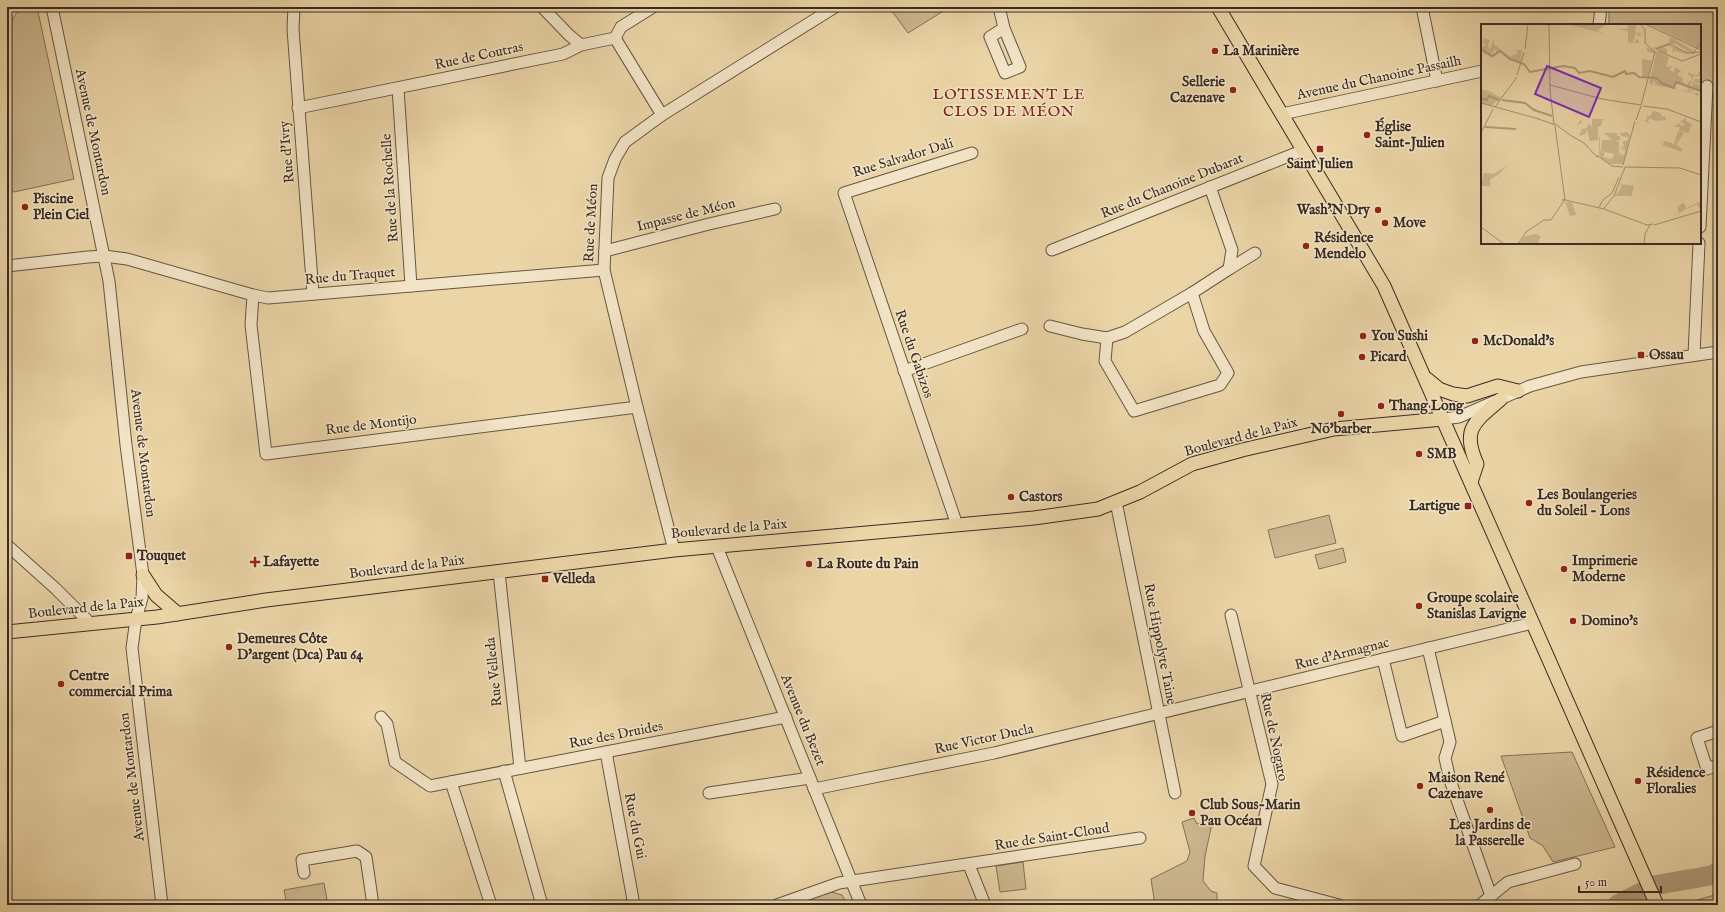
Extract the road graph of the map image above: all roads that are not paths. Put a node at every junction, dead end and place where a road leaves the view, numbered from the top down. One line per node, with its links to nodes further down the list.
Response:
1 (52, 7): 31 (street, Avenue de Montardon)
2 (542, 7): 13 (street)
3 (653, 7): 12 (street)
4 (835, 7): 20 (street, Rue de Méon)
5 (999, 7): 11 (street)
6 (1218, 7): 19 (main road)
7 (1422, 7): 15 (street)
8 (1601, 7): 10 (street)
9 (296, 8): 18 (street, Rue d'Ivry)
10 (1600, 24)
11 (1004, 28)
12 (615, 38): 13 (street, Rue de Coutras); 20 (street)
13 (581, 45): 17 (street, Rue de Coutras)
14 (1481, 71): 15 (street, Avenue du Chanoine Passailh)
15 (1437, 80): 19 (street, Avenue du Chanoine Passailh)
16 (1707, 86): 25 (street)
17 (398, 88): 18 (street, Rue de Coutras); 35 (street, Rue de la Rochelle)
18 (298, 108): 37 (street, Rue d'Ivry)
19 (1282, 114): 21 (main road)
20 (662, 115): 29 (street, Rue de Méon)
21 (1304, 150): 23 (street, Rue du Chanoine Dubarat); 45 (main road)
22 (972, 153): 24 (street, Rue Salvador Dali)
23 (1210, 187): 28 (street, Rue du Chanoine Dubarat); 33 (street)
24 (844, 192): 44 (street, Rue du Gabizos)
25 (1701, 207)
26 (775, 209): 29 (street, Impasse de Méon)
27 (1699, 244): 43 (street)
28 (1052, 250)
29 (605, 251): 34 (street, Rue de Méon)
30 (1256, 253): 33 (street)
31 (104, 256): 32 (street, Rue du Traquet); 38 (street, Rue du Traquet); 57 (street, Avenue de Montardon)
32 (7, 266)
33 (1229, 269): 36 (street)
34 (604, 270): 35 (street, Rue du Traquet); 48 (street, Rue de Méon)
35 (411, 286): 37 (street, Rue du Traquet)
36 (1192, 293): 41 (street); 41 (street)
37 (314, 294): 38 (street, Rue du Traquet)
38 (253, 295): 48 (street, Rue de Montijo)
39 (1050, 326): 41 (street)
40 (1022, 329): 44 (street)
41 (1107, 338)
42 (1718, 352): 43 (street)
43 (1694, 355): 46 (street)
44 (904, 371): 52 (street, Rue du Gabizos)
45 (1425, 377): 46 (main road); 49 (main road)
46 (1518, 391): 47 (street)
47 (1501, 399): 49 (street); 50 (main road)
48 (637, 407): 55 (street, Rue de Méon)
49 (1443, 419): 50 (main road); 51 (main road, Boulevard de la Paix)
50 (1471, 482): 61 (main road)
51 (1116, 502): 52 (main road, Boulevard de la Paix); 67 (street, Rue Hippolyte Taine)
52 (957, 525): 54 (main road, Boulevard de la Paix)
53 (7, 545): 62 (street)
54 (717, 547): 55 (main road, Boulevard de la Paix); 69 (street, Avenue du Bezet)
55 (674, 550): 56 (main road, Boulevard de la Paix)
56 (499, 572): 58 (main road, Boulevard de la Paix); 74 (street, Rue Velleda)
57 (143, 575): 58 (main road); 60 (street, Avenue de Montardon)
58 (178, 614): 60 (main road, Boulevard de la Paix)
59 (1231, 615): 66 (street, Rue de Nogaro)
60 (136, 619): 62 (main road, Boulevard de la Paix); 88 (street, Avenue de Montardon)
61 (1533, 623): 64 (street, Rue d'Armagnac); 87 (main road)
62 (90, 624): 63 (main road, Boulevard de la Paix)
63 (7, 632)
64 (1428, 648): 65 (street, Rue d'Armagnac); 70 (street)
65 (1383, 659): 66 (street, Rue d'Armagnac); 70 (street)
66 (1249, 692): 67 (street, Rue d'Armagnac); 96 (street, Rue de Nogaro)
67 (1159, 713): 78 (street, Rue Victor Ducla); 80 (street, Rue Hippolyte Taine)
68 (381, 717): 77 (street, Rue des Druides)
69 (786, 717): 72 (street, Rue des Druides); 76 (street, Avenue du Bezet)
70 (1445, 721): 86 (street)
71 (1718, 731): 73 (street)
72 (606, 752): 74 (street, Rue des Druides); 92 (street, Rue du Gui)
73 (1718, 765)
74 (520, 768): 75 (street, Rue des Druides)
75 (504, 771): 77 (street, Rue des Druides); 91 (street)
76 (810, 778): 78 (street, Avenue du Bezet); 79 (street)
77 (451, 782): 90 (street)
78 (814, 789): 85 (street, Avenue du Bezet)
79 (709, 793)
80 (1175, 793)
81 (1140, 838): 82 (street, Rue de Saint-Cloud)
82 (968, 864): 85 (street, Rue de Saint-Cloud); 95 (street)
83 (1575, 864): 86 (street)
84 (304, 874): 89 (street)
85 (851, 882): 93 (street, Rue de Saint-Cloud); 94 (street, Avenue du Bezet)
86 (1491, 896): 97 (street)
87 (1655, 901)
88 (162, 905)
89 (373, 905)
90 (491, 905)
91 (542, 905)
92 (634, 905)
93 (777, 905)
94 (861, 905)
95 (985, 905)
96 (1339, 905)
97 (1480, 905)

